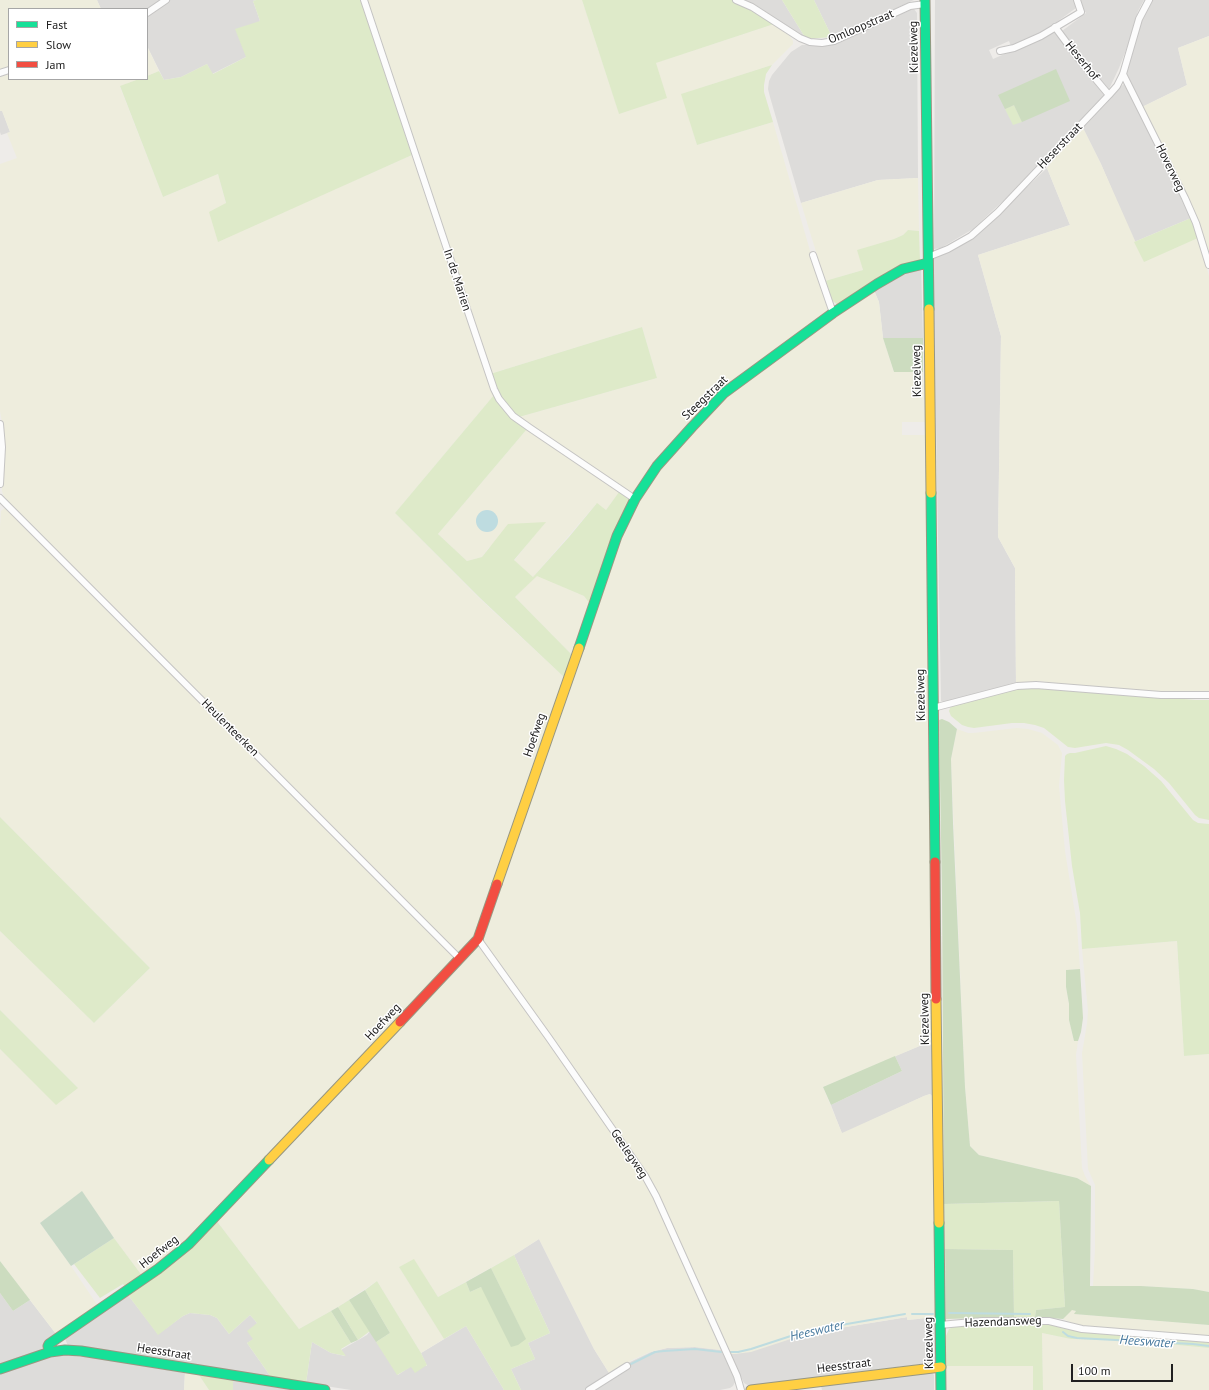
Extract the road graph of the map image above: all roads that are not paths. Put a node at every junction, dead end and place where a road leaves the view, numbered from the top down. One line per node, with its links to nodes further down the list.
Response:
1 (166, 0): 7 (street)
2 (364, 0): 19 (street, In de Marien)
3 (736, 0): 6 (street, Omloopstraat)
4 (1077, 0): 8 (street)
5 (1149, 0): 10 (street, Heserstraat)
6 (925, 2): 13 (street, Kiezelweg)
7 (148, 12)
8 (1055, 27): 9 (street); 11 (street, Heserhof)
9 (1000, 51)
10 (1123, 74): 11 (street, Heserstraat); 14 (street, Hoverweg)
11 (1110, 95): 13 (street, Heserstraat)
12 (813, 255): 15 (street)
13 (928, 260): 15 (street, Steegstraat); 22 (street, Kiezelweg)
14 (1209, 265)
15 (833, 314): 19 (street, Steegstraat)
16 (0, 424): 17 (street)
17 (0, 484)
18 (0, 498): 24 (street, Heulenteerken)
19 (635, 500): 20 (street, Steegstraat)
20 (592, 607): 23 (street, Hoefweg)
21 (1209, 695): 22 (street)
22 (933, 708): 25 (street, Kiezelweg)
23 (478, 939): 24 (street, Hoefweg); 33 (street, Geelegweg)
24 (459, 958): 27 (street, Hoefweg)
25 (940, 1325): 26 (street, Hazendansweg); 29 (street, Kiezelweg)
26 (1209, 1339)
27 (50, 1352): 30 (street, Heesstraat); 31 (street, Heesstraat)
28 (627, 1366): 32 (street)
29 (941, 1367): 34 (street, Heesstraat); 35 (street, Kiezelweg)
30 (0, 1368)
31 (325, 1390)
32 (589, 1390)
33 (741, 1390)
34 (750, 1390)
35 (942, 1390)

